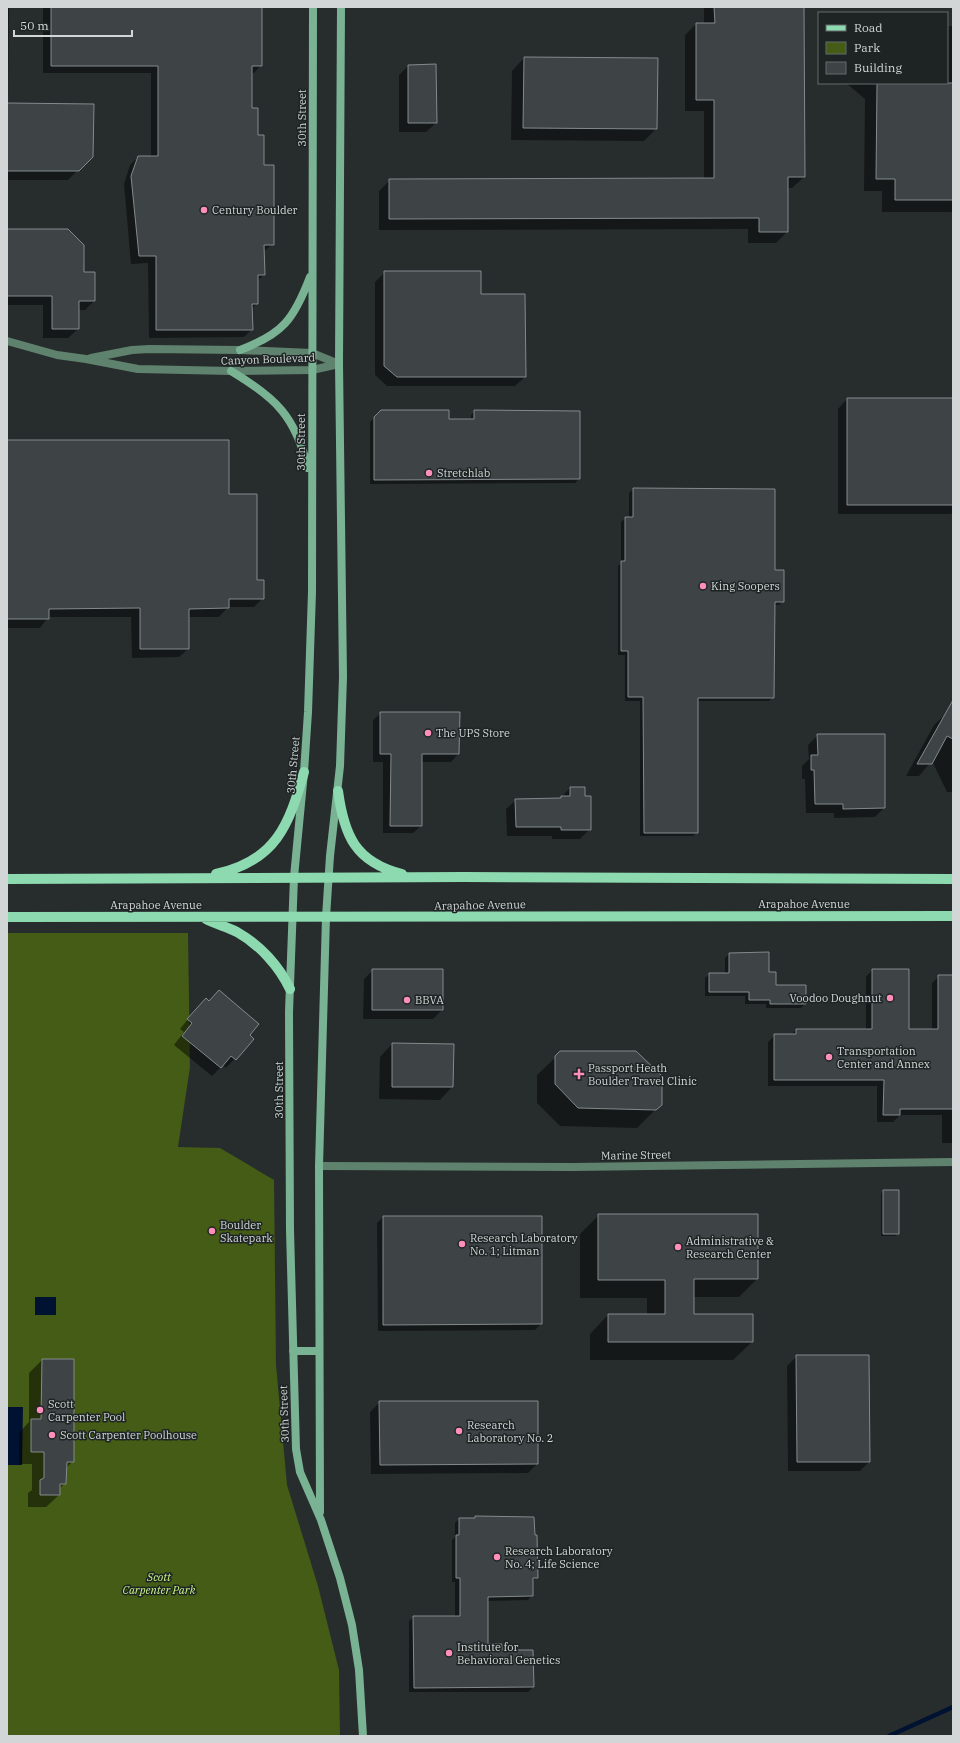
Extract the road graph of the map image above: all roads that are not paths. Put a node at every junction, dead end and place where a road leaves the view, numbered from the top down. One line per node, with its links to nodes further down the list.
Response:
1 (313, 7): 3 (main road, 30th Street)
2 (341, 7): 8 (main road, 30th Street)
3 (312, 270): 5 (main road); 6 (main road, 30th Street)
4 (7, 341): 7 (street, Canyon Boulevard)
5 (240, 350): 6 (street, Canyon Boulevard); 7 (street, Canyon Boulevard)
6 (312, 353): 8 (street, Canyon Boulevard); 9 (main road, 30th Street)
7 (86, 359): 10 (street, Canyon Boulevard)
8 (339, 364): 9 (street, Canyon Boulevard); 13 (main road, 30th Street)
9 (312, 370): 10 (street, Canyon Boulevard); 11 (main road, 30th Street)
10 (230, 371): 11 (main road)
11 (311, 479): 12 (main road, 30th Street)
12 (304, 772): 14 (main road, 30th Street); 16 (main road)
13 (338, 791): 15 (main road); 17 (main road, 30th Street)
14 (294, 877): 16 (main road); 17 (main road); 24 (main road, 30th Street)
15 (413, 877): 17 (main road); 19 (main road)
16 (197, 878): 18 (main road)
17 (329, 878): 22 (main road, 30th Street)
18 (7, 879)
19 (953, 879)
20 (953, 916): 22 (main road, Arapahoe Avenue)
21 (200, 917): 23 (main road, Arapahoe Avenue); 24 (main road, Arapahoe Avenue); 25 (main road)
22 (326, 917): 24 (main road, Arapahoe Avenue); 27 (main road, 30th Street)
23 (7, 918)
24 (292, 918): 25 (main road, 30th Street)
25 (290, 989): 28 (main road, 30th Street)
26 (953, 1162): 27 (street, Marine Street)
27 (319, 1166): 29 (main road, 30th Street)
28 (293, 1351): 29 (main road); 30 (main road, 30th Street)
29 (319, 1351): 30 (main road, 30th Street)
30 (321, 1520): 31 (main road, 30th Street)
31 (363, 1736)

